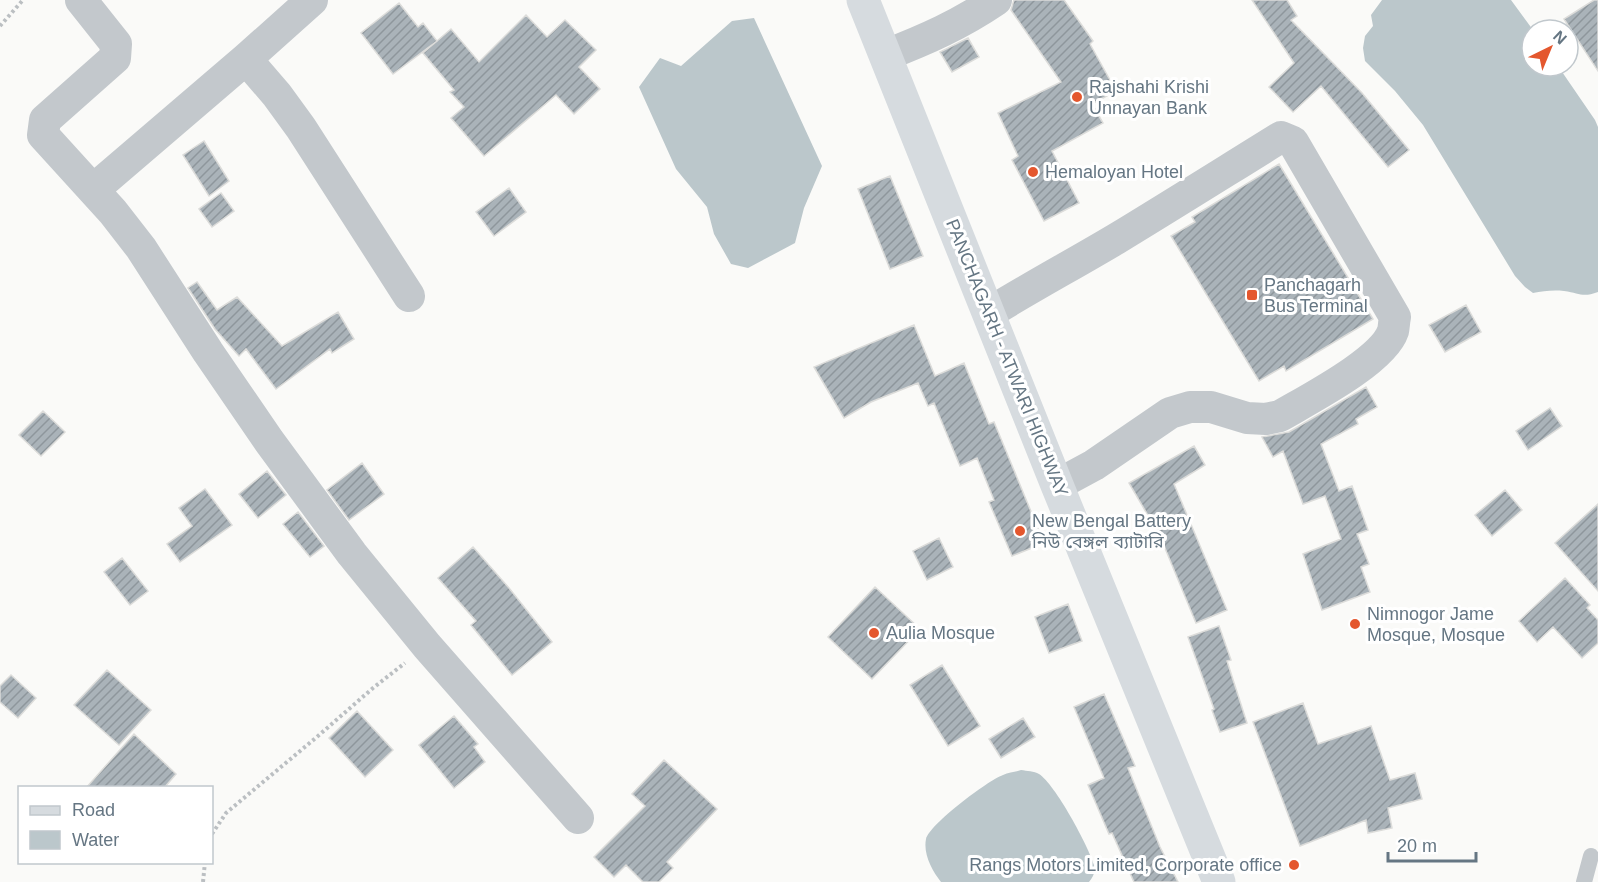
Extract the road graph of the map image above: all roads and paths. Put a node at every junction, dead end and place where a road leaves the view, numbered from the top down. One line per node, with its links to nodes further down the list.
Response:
1 (24, 0): 6 (path)
2 (81, 0): 9 (street)
3 (312, 0): 8 (street)
4 (863, 0): 7 (main road, PANCHAGARH - ATWARI HIGHWAY)
5 (996, 0): 7 (street)
6 (0, 26)
7 (886, 55): 11 (main road, PANCHAGARH - ATWARI HIGHWAY)
8 (246, 59): 9 (street); 10 (street)
9 (93, 190): 13 (street)
10 (409, 296)
11 (989, 313): 12 (main road, PANCHAGARH - ATWARI HIGHWAY); 12 (street)
12 (1057, 485): 19 (main road, PANCHAGARH - ATWARI HIGHWAY)
13 (427, 646): 14 (street); 15 (path)
14 (578, 818)
15 (213, 832)
16 (1591, 856): 20 (lane)
17 (205, 864): 18 (path)
18 (203, 882)
19 (1219, 882)
20 (1584, 882)

